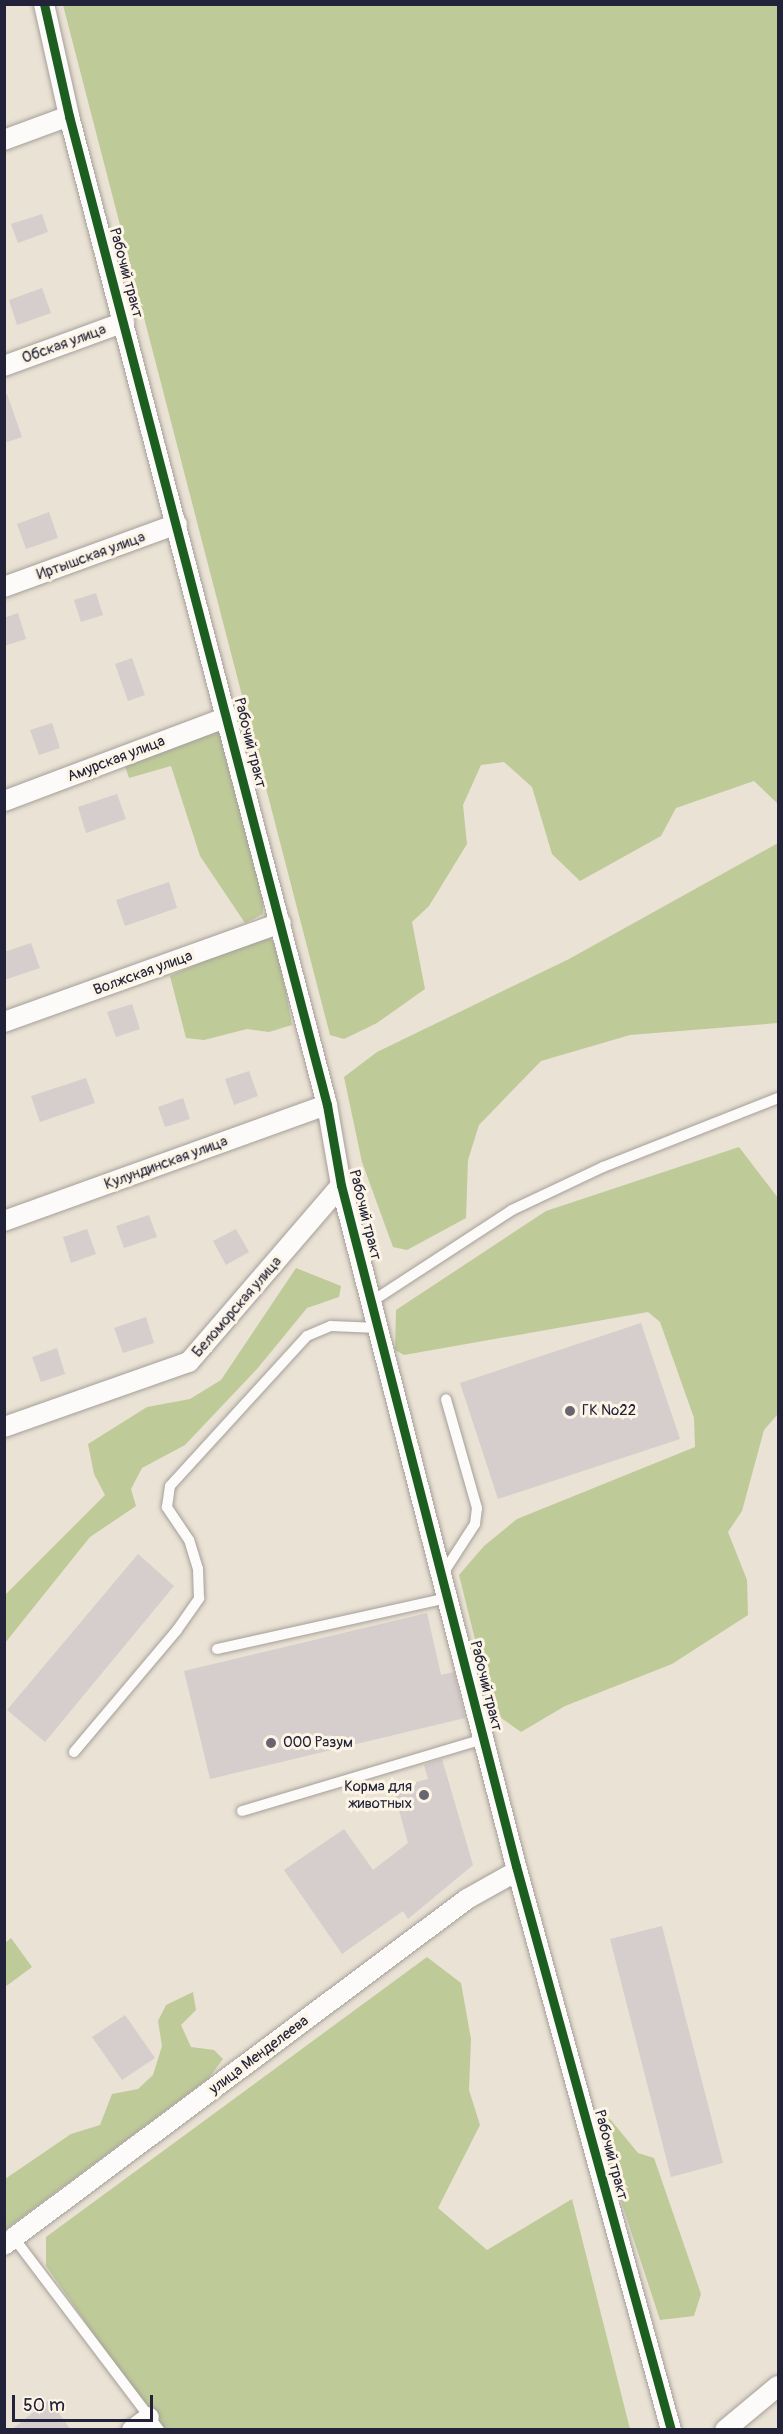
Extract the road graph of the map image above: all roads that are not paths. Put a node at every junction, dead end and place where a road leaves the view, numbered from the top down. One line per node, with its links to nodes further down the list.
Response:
1 (44, 4): 2 (street, Рабочий тракт)
2 (69, 116): 3 (street); 4 (street, Рабочий тракт)
3 (4, 140)
4 (124, 322): 5 (street, Обская улица); 6 (street, Рабочий тракт)
5 (4, 366)
6 (177, 524): 7 (street, Иртышская улица); 8 (street, Рабочий тракт)
7 (4, 587)
8 (228, 717): 9 (street, Амурская улица); 10 (street, Рабочий тракт)
9 (4, 801)
10 (280, 923): 11 (street, Волжская улица); 13 (street, Рабочий тракт)
11 (4, 1022)
12 (778, 1098): 16 (lane)
13 (327, 1105): 14 (street, Рабочий тракт); 15 (street, Кулундинская улица)
14 (341, 1185): 16 (street, Рабочий тракт); 19 (street, Беломорская улица)
15 (4, 1221)
16 (371, 1302): 17 (street, Рабочий тракт)
17 (378, 1328): 20 (street, Рабочий тракт); 24 (lane)
18 (446, 1399): 20 (lane)
19 (4, 1427)
20 (442, 1575): 21 (street, Рабочий тракт)
21 (447, 1598): 22 (lane); 23 (street, Рабочий тракт)
22 (217, 1649)
23 (484, 1738): 25 (lane); 26 (street, Рабочий тракт)
24 (74, 1752)
25 (242, 1811)
26 (518, 1871): 27 (street, улица Менделеева); 31 (street, Рабочий тракт)
27 (9, 2242): 29 (lane)
28 (778, 2386): 32 (street)
29 (154, 2423): 30 (street)
30 (132, 2430)
31 (672, 2430)
32 (725, 2430)

